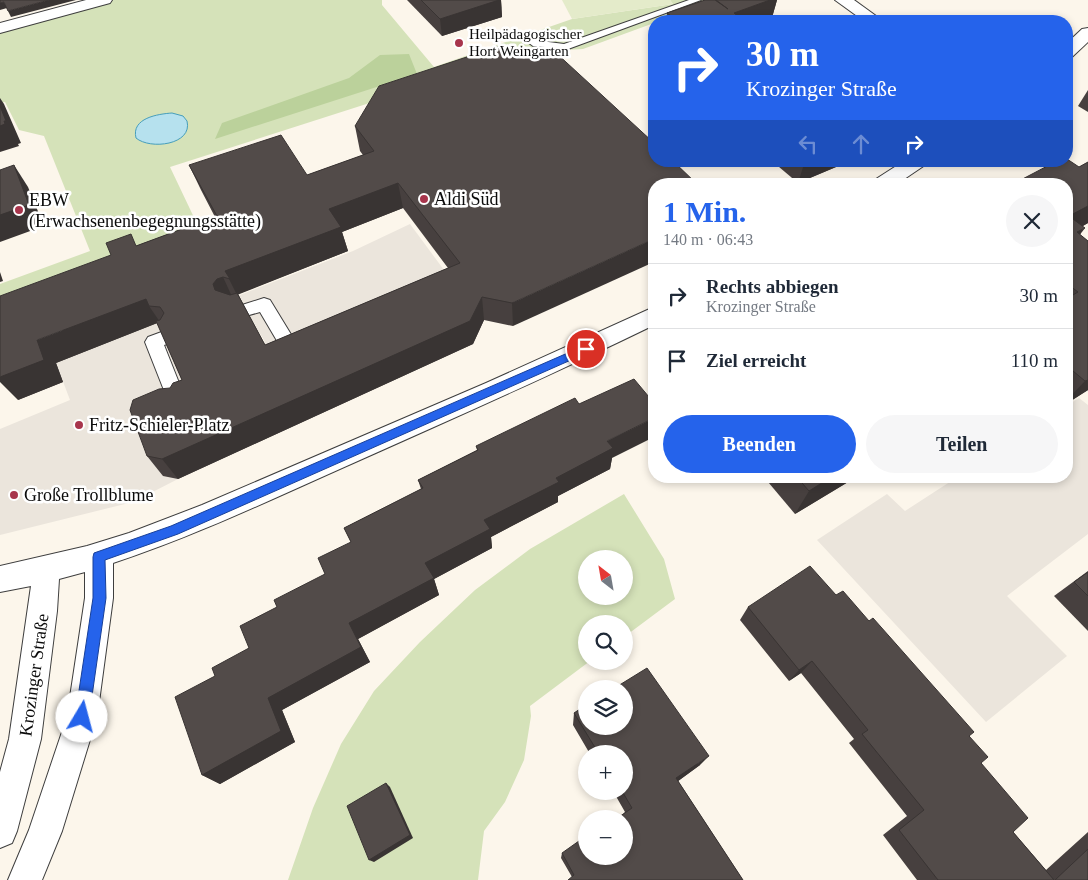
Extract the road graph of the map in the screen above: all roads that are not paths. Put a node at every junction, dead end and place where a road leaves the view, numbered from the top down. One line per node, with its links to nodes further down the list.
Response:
1 (104, 0): 7 (street)
2 (697, 0): 4 (lane)
3 (842, 0): 5 (street)
4 (655, 15)
5 (866, 15)
6 (648, 17): 9 (lane)
7 (0, 28)
8 (1088, 33): 10 (street)
9 (533, 43)
10 (1073, 47)
11 (909, 167): 12 (street)
12 (892, 178)
13 (235, 309): 16 (street)
14 (648, 318): 18 (street)
15 (167, 337): 17 (street)
16 (289, 346)
17 (178, 403)
18 (99, 557): 19 (street); 22 (street)
19 (46, 571): 20 (street); 21 (street, Krozinger Straße)
20 (0, 580)
21 (0, 831)
22 (25, 880)

